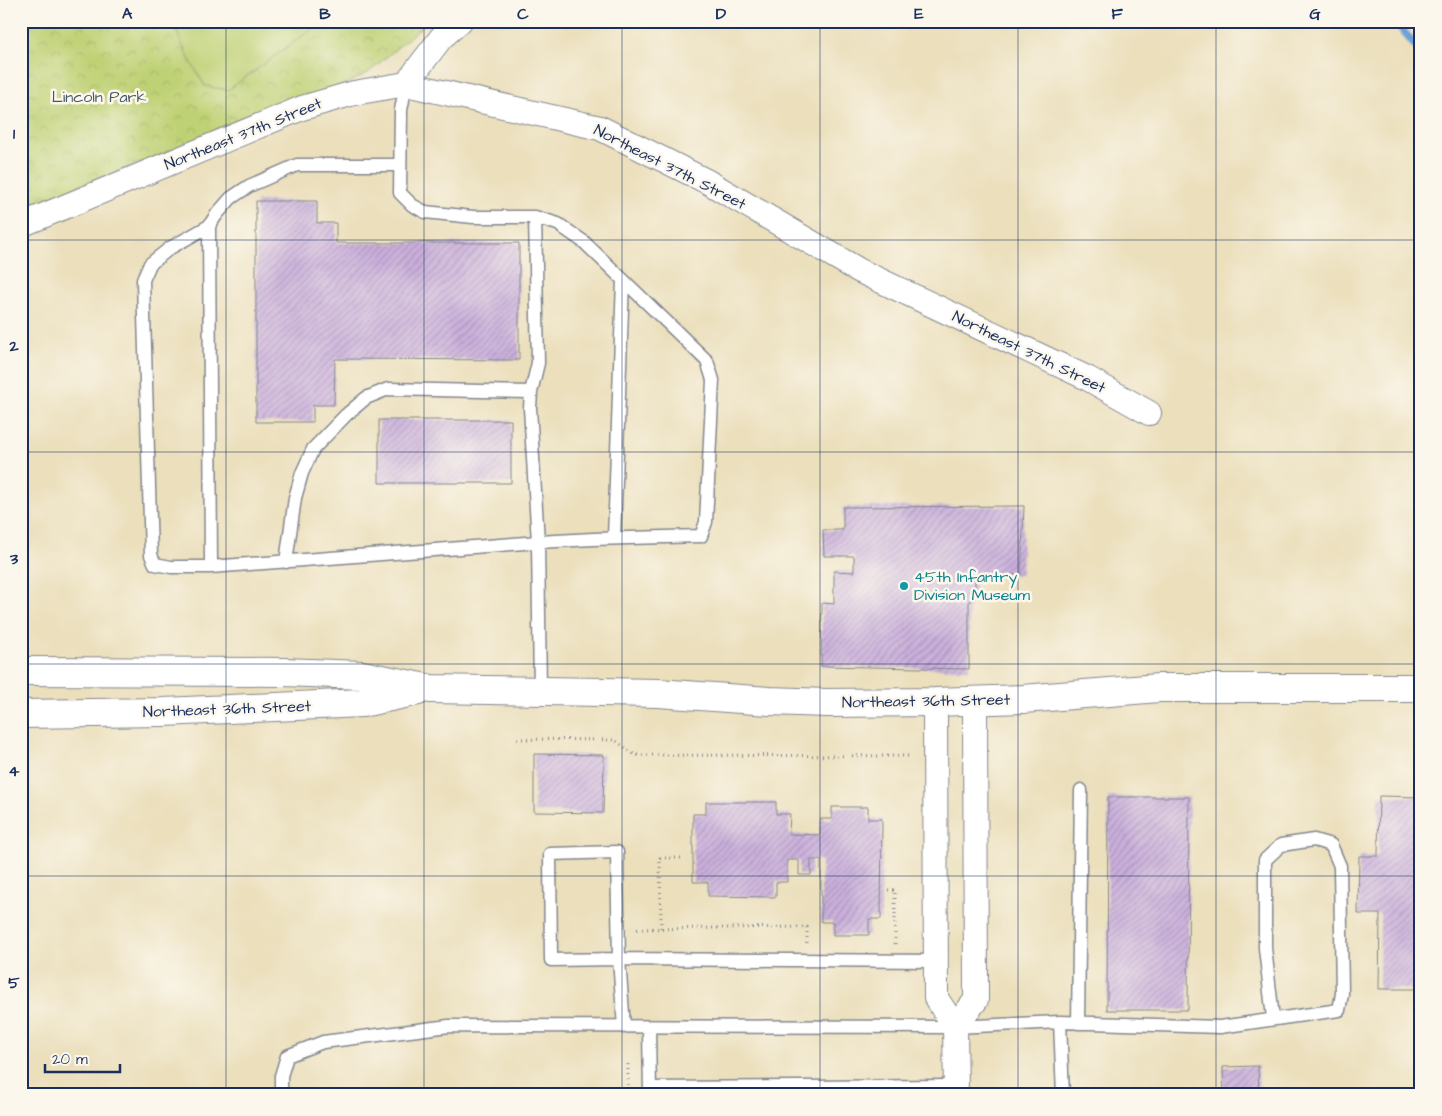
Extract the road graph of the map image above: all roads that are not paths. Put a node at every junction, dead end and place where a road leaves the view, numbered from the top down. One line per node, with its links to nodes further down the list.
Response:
1 (460, 21): 2 (street)
2 (406, 84): 3 (lane); 5 (street, Northeast 37th Street); 9 (street, Northeast 37th Street)
3 (400, 165): 4 (lane); 6 (lane)
4 (535, 217): 7 (lane); 8 (lane)
5 (21, 225)
6 (209, 226): 13 (lane); 13 (lane)
7 (622, 280): 10 (lane); 10 (lane)
8 (531, 392): 11 (lane); 12 (lane)
9 (1150, 413)
10 (614, 538): 11 (lane)
11 (538, 542): 12 (lane); 17 (lane)
12 (286, 562): 13 (lane)
13 (211, 568)
14 (21, 671): 16 (main road, Northeast 36th Street)
15 (1421, 688): 18 (main road, Northeast 36th Street)
16 (431, 689): 17 (main road, Northeast 36th Street); 20 (main road, Northeast 36th Street)
17 (540, 690): 19 (main road, Northeast 36th Street)
18 (975, 701): 19 (main road, Northeast 36th Street); 29 (street)
19 (935, 702): 23 (street)
20 (21, 714)
21 (1081, 790): 26 (lane)
22 (619, 959): 22 (lane); 23 (lane); 27 (lane)
23 (936, 960): 29 (street)
24 (1273, 1018): 24 (lane); 26 (lane)
25 (1060, 1022): 26 (lane); 29 (lane); 33 (lane)
26 (1078, 1023)
27 (624, 1027): 28 (lane); 32 (lane)
28 (649, 1027): 29 (lane); 31 (lane)
29 (955, 1027): 30 (street)
30 (956, 1090): 31 (lane)
31 (650, 1091)
32 (281, 1095)
33 (1063, 1095)

